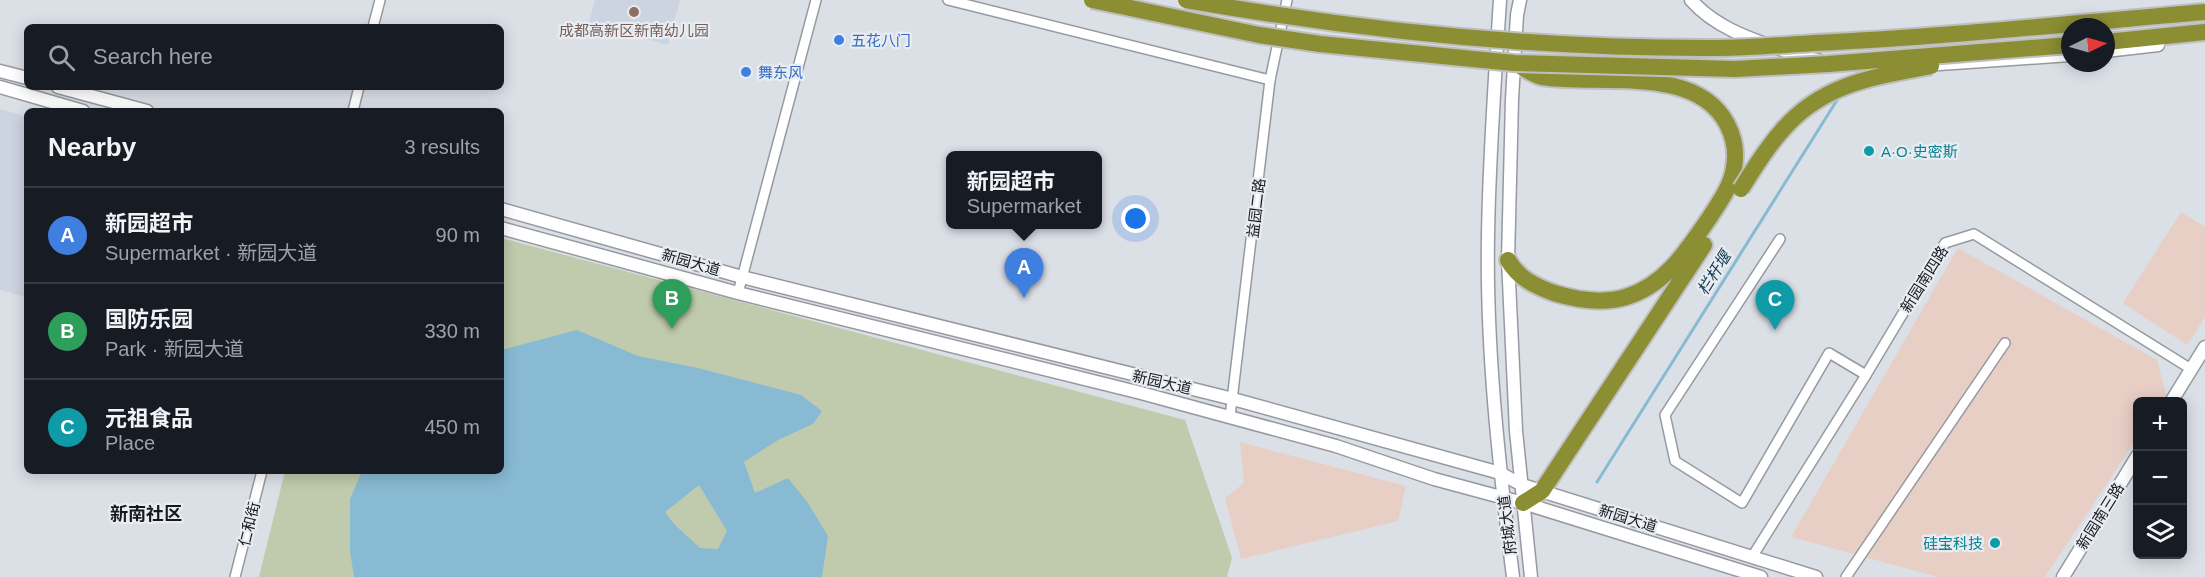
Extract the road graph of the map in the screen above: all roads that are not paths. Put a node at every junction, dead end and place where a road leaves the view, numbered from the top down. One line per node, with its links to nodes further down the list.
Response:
1 (380, 0): 11 (street)
2 (816, 0): 34 (street)
3 (948, 0): 22 (street)
4 (1092, 0): 19 (highway, bridge)
5 (1186, 0): 10 (highway, bridge)
6 (1287, 0): 22 (street, 益园二路)
7 (1500, 0): 44 (street, 府城大道)
8 (1520, 0): 33 (street, 府城大道)
9 (1691, 0): 18 (street)
10 (2205, 12)
11 (374, 24)
12 (2205, 32): 14 (highway)
13 (2205, 39): 16 (street)
14 (2115, 41)
15 (2061, 46): 17 (highway, bridge)
16 (2115, 50)
17 (2004, 52): 19 (highway, bridge); 29 (highway, bridge)
18 (2061, 56)
19 (1514, 63): 29 (highway)
20 (0, 71): 21 (street)
21 (24, 77)
22 (1270, 80): 41 (street, 益园二路)
23 (0, 87): 26 (street)
24 (69, 90): 27 (street)
25 (358, 90): 28 (street)
26 (73, 108)
27 (136, 108)
28 (354, 108)
29 (1735, 186): 33 (highway); 47 (highway)
30 (504, 210): 34 (street, 新园大道)
31 (504, 229): 35 (street, 新园大道)
32 (1780, 239): 39 (street)
33 (1508, 260): 46 (street, 府城大道)
34 (742, 277): 35 (street); 41 (street, 新园大道)
35 (738, 293): 42 (street, 新园大道)
36 (2005, 344): 56 (street)
37 (2205, 347): 38 (street)
38 (2191, 369): 39 (street, 新园南四路); 40 (street)
39 (1866, 375): 50 (street, 新园南四路)
40 (2174, 397)
41 (1233, 399): 42 (street, 益园二路); 44 (street, 新园大道)
42 (1230, 417): 48 (street, 新园大道)
43 (2133, 463): 57 (street, 新园南三路)
44 (1500, 473): 46 (street, 新园大道); 48 (street, 府城大道)
45 (261, 474): 51 (street, 仁和街)
46 (1522, 485): 47 (street, 新园大道); 49 (street, 府城大道)
47 (1542, 491): 49 (highway); 50 (street, 新园大道)
48 (1503, 497): 49 (street, 新园大道); 52 (street, 府城大道)
49 (1523, 503): 53 (street, 府城大道); 54 (street, 新园大道)
50 (1752, 556): 55 (street, 新园大道)
51 (235, 577)
52 (1513, 577)
53 (1531, 577)
54 (1761, 577)
55 (1816, 577)
56 (1846, 577)
57 (2063, 577)

